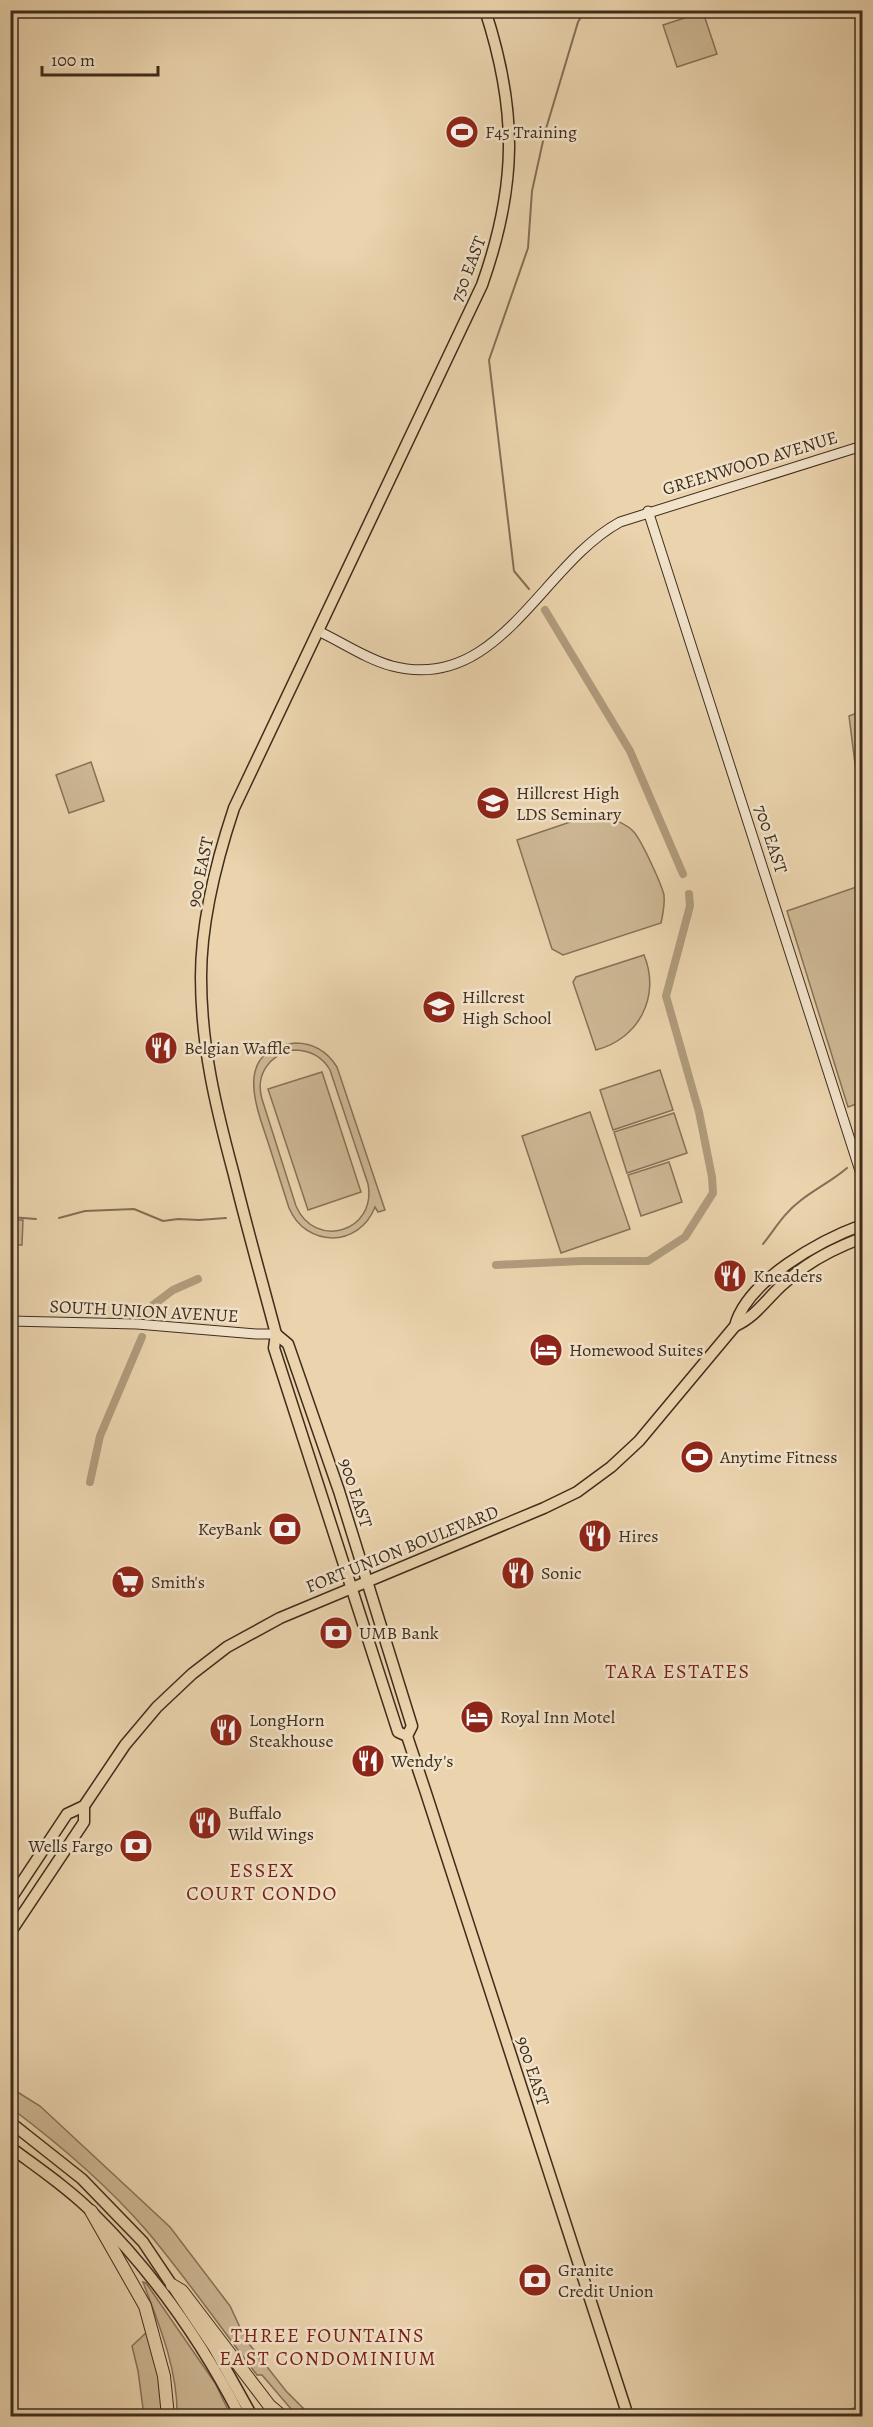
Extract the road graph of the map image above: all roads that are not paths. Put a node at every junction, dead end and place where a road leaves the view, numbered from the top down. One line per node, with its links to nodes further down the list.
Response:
1 (485, 10): 3 (main road, 750 EAST)
2 (862, 446): 4 (street, GREENWOOD AVENUE)
3 (405, 448): 5 (main road, 900 EAST)
4 (648, 511): 5 (street, GREENWOOD AVENUE); 6 (street, 700 EAST)
5 (318, 631): 11 (main road, 900 EAST)
6 (862, 1177)
7 (862, 1225): 10 (main road, FORT UNION BOULEVARD)
8 (862, 1238): 10 (main road, FORT UNION BOULEVARD)
9 (10, 1321): 11 (street, SOUTH UNION AVENUE)
10 (735, 1326): 12 (main road, FORT UNION BOULEVARD)
11 (276, 1334): 12 (main road, 900 EAST); 13 (main road, 900 EAST)
12 (367, 1581): 13 (main road, FORT UNION BOULEVARD); 14 (main road, 900 EAST)
13 (352, 1587): 14 (main road, 900 EAST); 15 (main road, FORT UNION BOULEVARD)
14 (407, 1737): 26 (main road, 900 EAST)
15 (84, 1806): 16 (main road, FORT UNION BOULEVARD); 17 (main road, FORT UNION BOULEVARD)
16 (10, 1900)
17 (10, 1933)
18 (10, 2122): 21 (main road)
19 (10, 2147): 20 (main road)
20 (91, 2211): 22 (highway); 23 (main road)
21 (172, 2285): 24 (main road); 25 (highway)
22 (168, 2416)
23 (240, 2416)
24 (252, 2416)
25 (282, 2416)
26 (628, 2416)

